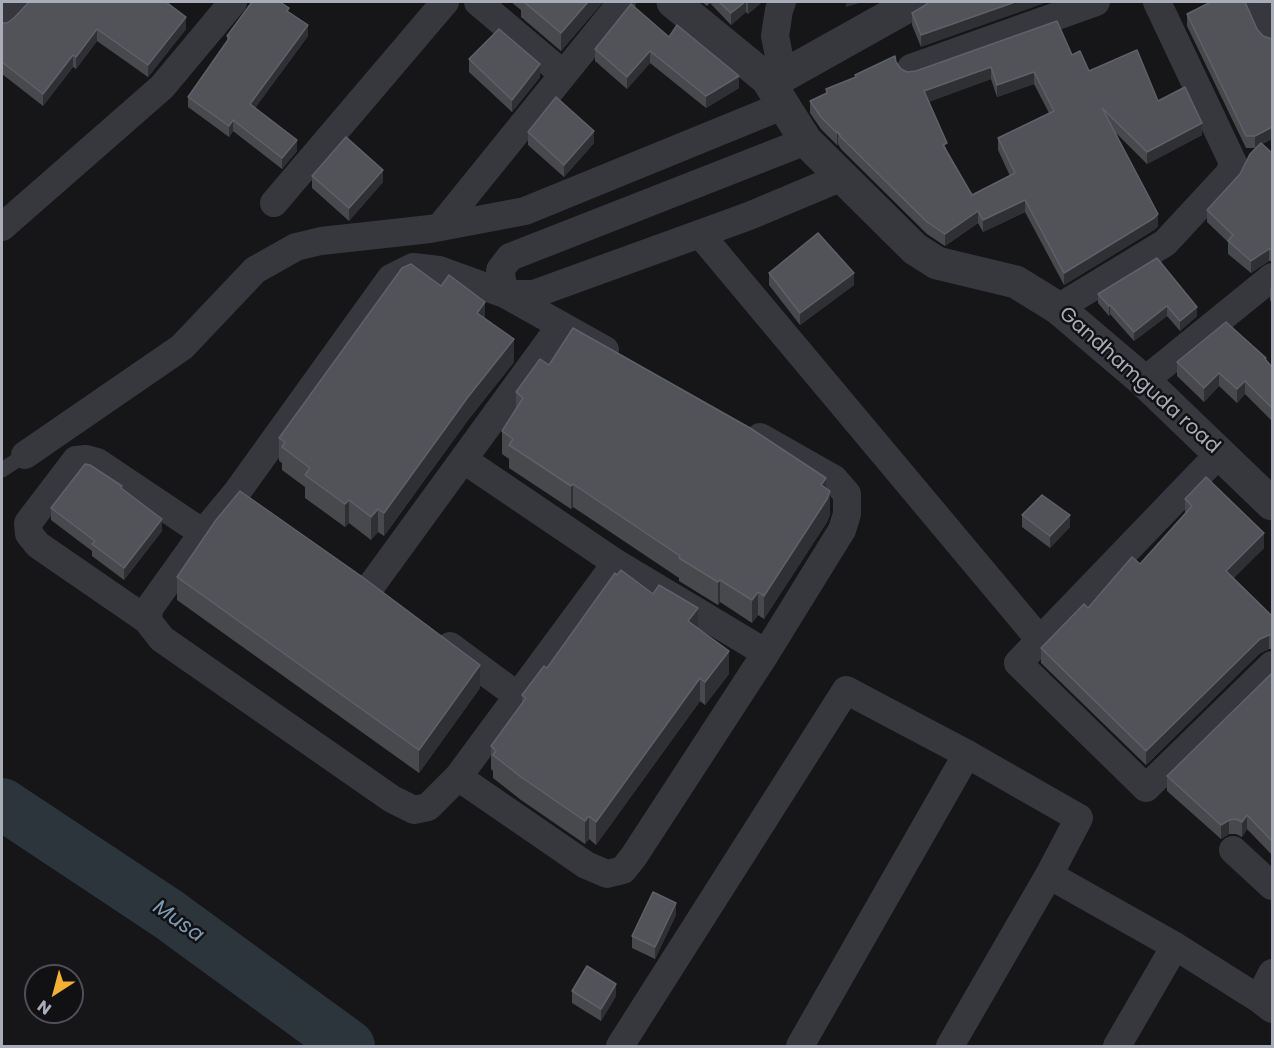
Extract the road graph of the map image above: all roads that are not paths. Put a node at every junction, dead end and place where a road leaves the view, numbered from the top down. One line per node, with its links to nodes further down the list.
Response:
1 (16, 2): 12 (street)
2 (233, 2): 20 (street)
3 (445, 2): 19 (street)
4 (478, 2): 15 (street)
5 (622, 2): 15 (street)
6 (673, 2): 16 (street, Gandhamguda road)
7 (782, 2): 16 (street)
8 (915, 2): 16 (street)
9 (1096, 2): 14 (street)
10 (1156, 2): 25 (street)
11 (1264, 2): 13 (street)
12 (2, 19)
13 (1272, 34)
14 (911, 68)
15 (563, 74): 21 (street)
16 (777, 87): 17 (street, Gandhamguda road); 21 (street)
17 (806, 141): 18 (street, Gandhamguda road); 24 (street)
18 (842, 177): 22 (street); 25 (street, Gandhamguda road)
19 (274, 203)
20 (2, 227)
21 (440, 227): 32 (street)
22 (700, 234): 24 (street); 39 (street)
23 (1272, 278): 28 (street)
24 (505, 294): 26 (street); 34 (street)
25 (1058, 308): 28 (street, Gandhamguda road)
26 (561, 325): 27 (street); 31 (street)
27 (632, 365)
28 (1144, 381): 30 (street, Gandhamguda road)
29 (733, 422): 40 (street)
30 (1220, 453): 33 (street, Gandhamguda road); 39 (street)
31 (464, 460): 35 (street); 36 (street)
32 (13, 463)
33 (1272, 504)
34 (203, 533): 37 (street); 37 (street)
35 (616, 563): 40 (street); 42 (street)
36 (370, 586)
37 (147, 620): 44 (street)
38 (426, 628): 42 (street)
39 (1040, 640): 41 (street)
40 (766, 653): 44 (street)
41 (1272, 665)
42 (519, 697): 44 (street)
43 (967, 754): 46 (street); 51 (street); 52 (street)
44 (458, 777)
45 (1233, 850): 47 (street)
46 (1048, 875): 48 (street); 53 (street)
47 (1272, 886)
48 (1175, 946): 50 (street); 54 (street)
49 (1272, 973): 50 (street)
50 (1266, 1004)
51 (620, 1047)
52 (800, 1047)
53 (950, 1047)
54 (1117, 1047)

